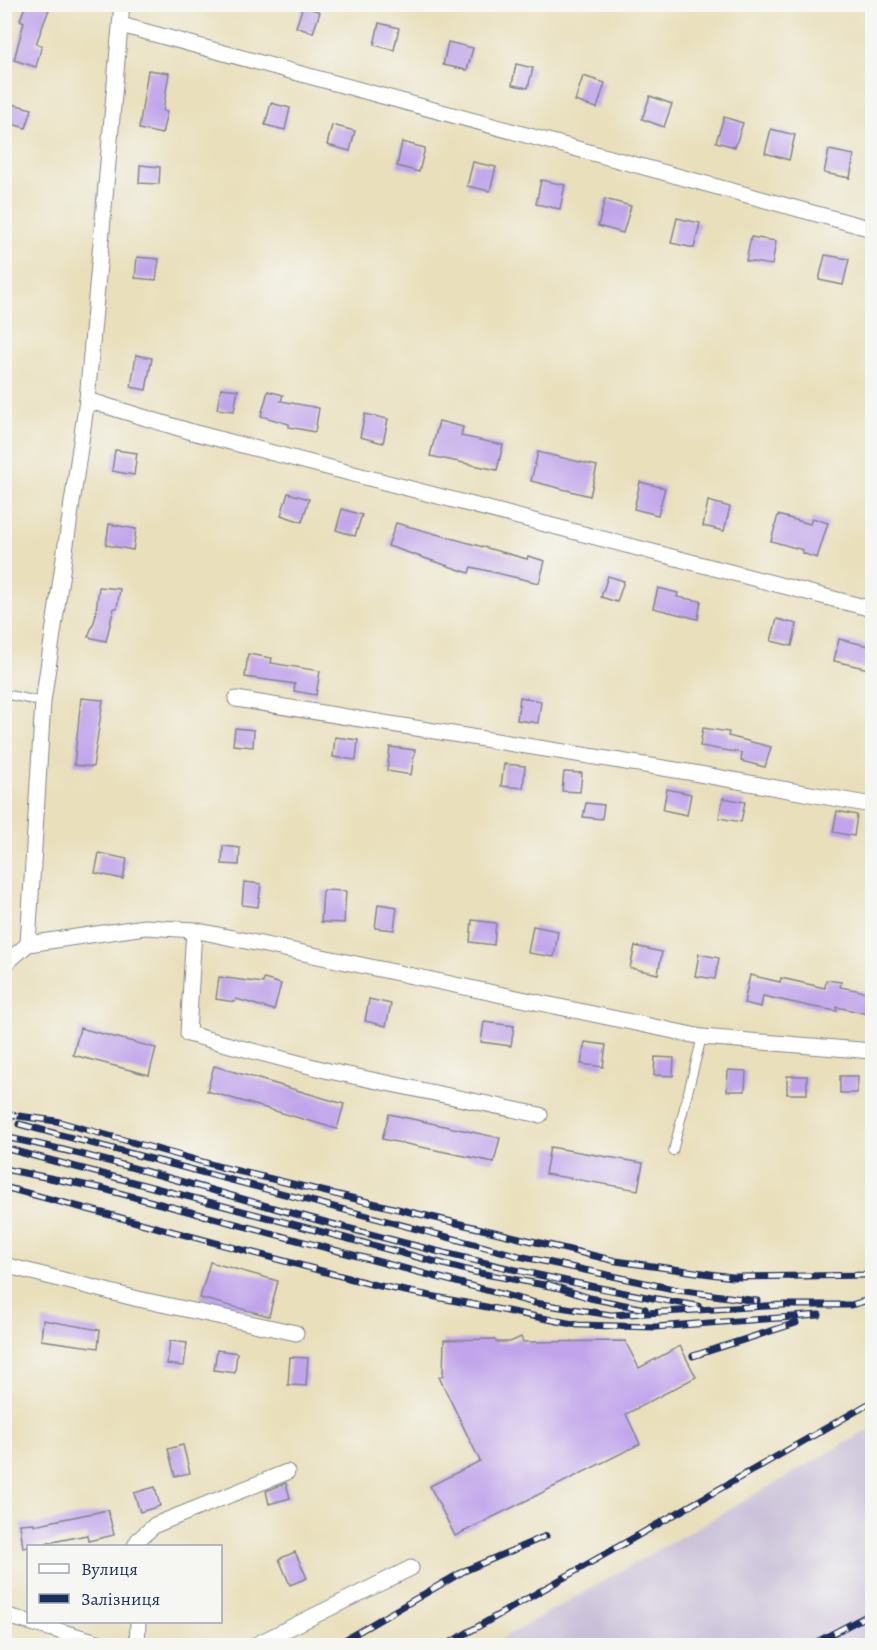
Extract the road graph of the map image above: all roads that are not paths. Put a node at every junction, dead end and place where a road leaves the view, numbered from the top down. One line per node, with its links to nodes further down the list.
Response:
1 (122, 4): 2 (street)
2 (121, 25): 3 (street); 4 (street)
3 (873, 229)
4 (87, 400): 5 (street); 8 (street)
5 (873, 609)
6 (4, 694): 8 (lane)
7 (236, 699): 9 (street)
8 (43, 702): 11 (street)
9 (873, 805)
10 (194, 930): 11 (street); 13 (street); 15 (street)
11 (27, 944): 12 (street)
12 (4, 964)
13 (702, 1037): 14 (street); 16 (lane)
14 (873, 1051)
15 (540, 1115)
16 (673, 1151)
17 (4, 1265): 18 (street)
18 (296, 1333)
19 (287, 1472): 20 (street)
20 (136, 1545)
21 (411, 1568): 28 (street)
22 (4, 1615): 23 (street)
23 (27, 1622)
24 (32, 1623): 26 (street)
25 (138, 1623): 27 (street)
26 (111, 1646)
27 (137, 1646)
28 (253, 1646)

